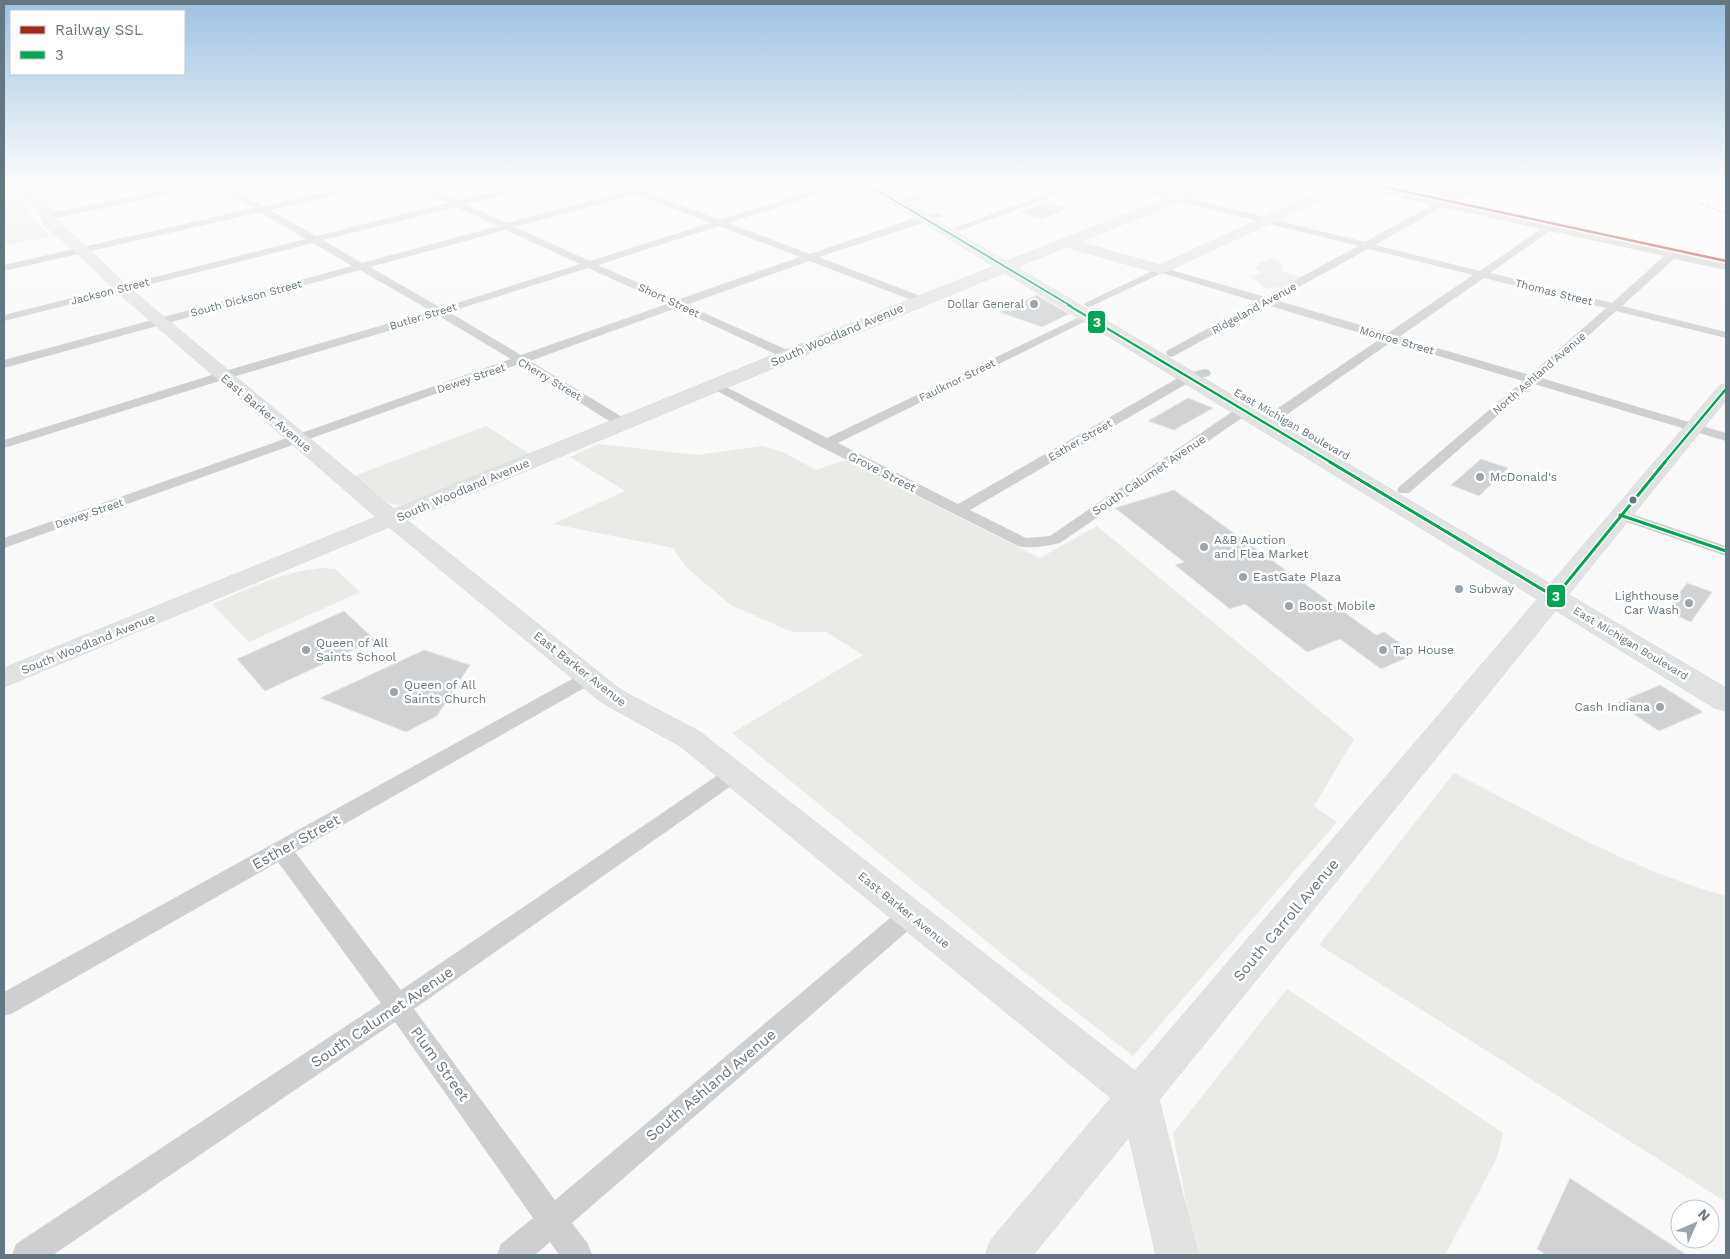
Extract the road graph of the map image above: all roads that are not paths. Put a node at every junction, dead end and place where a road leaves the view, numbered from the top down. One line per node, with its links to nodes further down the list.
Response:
1 (73, 243): 19 (street, East Barker Avenue)
2 (114, 243): 19 (street)
3 (303, 243): 29 (street, Jackson Street)
4 (319, 243): 24 (street, Cherry Street)
5 (449, 243): 24 (street, South Dickson Street)
6 (545, 243): 22 (street, Short Street)
7 (652, 243): 22 (street, Butler Street)
8 (771, 243): 21 (street)
9 (855, 243): 21 (street, Dewey Street)
10 (975, 243): 23 (main road, East Michigan Boulevard)
11 (981, 243): 23 (main road, East Michigan Boulevard)
12 (1068, 243): 23 (street, South Woodland Avenue); 27 (street, Monroe Street)
13 (1218, 243): 27 (street)
14 (1358, 243): 18 (street, Thomas Street)
15 (1371, 243): 18 (street, Ridgeland Avenue)
16 (1528, 243): 28 (street)
17 (1616, 243): 20 (street)
18 (1367, 245): 28 (street, Thomas Street); 31 (street, Ridgeland Avenue)
19 (82, 250): 26 (street); 29 (street, East Barker Avenue)
20 (1672, 255): 25 (street); 33 (street, North Ashland Avenue)
21 (810, 258): 30 (street); 32 (street, Dewey Street)
22 (588, 263): 32 (street, Short Street); 35 (street, Butler Street)
23 (1012, 264): 30 (street, South Woodland Avenue); 34 (main road, East Michigan Boulevard)
24 (362, 267): 35 (street, Cherry Street); 37 (street, South Dickson Street)
25 (1726, 267)
26 (4, 268)
27 (1161, 270): 31 (street, Monroe Street); 34 (street, Faulknor Street)
28 (1482, 274): 33 (street, Thomas Street); 39 (street)
29 (120, 288): 36 (street, Jackson Street); 37 (street, East Barker Avenue)
30 (921, 300): 41 (street, South Woodland Avenue)
31 (1268, 302): 39 (street, Monroe Street); 40 (street, Ridgeland Avenue)
32 (680, 304): 41 (street, Short Street); 42 (street, Dewey Street)
33 (1614, 306): 38 (street, Thomas Street); 46 (street, North Ashland Avenue)
34 (1088, 310): 40 (main road, East Michigan Boulevard); 44 (main road, East Michigan Boulevard); 56 (street, Faulknor Street)
35 (439, 312): 42 (street, Cherry Street); 45 (street, Butler Street)
36 (4, 318)
37 (160, 322): 43 (street, South Dickson Street); 45 (street, East Barker Avenue)
38 (1726, 335)
39 (1391, 338): 46 (street, Monroe Street); 50 (street)
40 (1172, 354): 44 (main road, East Michigan Boulevard)
41 (788, 355): 47 (street, South Woodland Avenue)
42 (520, 361): 51 (street, Cherry Street); 54 (street, Dewey Street)
43 (4, 364)
44 (1197, 375): 49 (main road, East Michigan Boulevard); 50 (main road, East Michigan Boulevard); 58 (street, Esther Street)
45 (222, 376): 54 (street, East Barker Avenue); 55 (street, Butler Street)
46 (1532, 380): 52 (street, Monroe Street); 57 (street, North Ashland Avenue)
47 (714, 386): 51 (street, South Woodland Avenue); 56 (street, Grove Street)
48 (1726, 388): 52 (street, South Carroll Avenue)
49 (1244, 410): 61 (street, South Calumet Avenue); 64 (main road, East Michigan Boulevard)
50 (1277, 415): 57 (main road, East Michigan Boulevard)
51 (622, 423): 60 (street, South Woodland Avenue)
52 (1694, 427): 53 (street, Monroe Street); 59 (street, South Carroll Avenue)
53 (1726, 437)
54 (298, 439): 60 (street, East Barker Avenue); 62 (street, Dewey Street)
55 (4, 444)
56 (826, 444): 58 (street, Grove Street)
57 (1404, 490): 64 (main road, East Michigan Boulevard)
58 (957, 511): 61 (street, Grove Street)
59 (1620, 515): 63 (street); 64 (street, South Carroll Avenue)
60 (392, 519): 65 (street, South Woodland Avenue); 66 (street, East Barker Avenue)
61 (1054, 540)
62 (4, 544)
63 (1726, 551)
64 (1560, 590): 67 (main road, East Michigan Boulevard); 68 (main road, East Michigan Boulevard); 74 (street, South Carroll Avenue)
65 (4, 678)
66 (588, 678): 69 (street, East Barker Avenue); 70 (street, Esther Street)
67 (1726, 680)
68 (1726, 701)
69 (734, 774): 71 (street, East Barker Avenue); 73 (street, South Calumet Avenue)
70 (281, 850): 72 (street, Esther Street); 73 (street, Plum Street)
71 (910, 915): 74 (street, East Barker Avenue); 75 (street, South Ashland Avenue)
72 (4, 1005)
73 (398, 1006): 75 (street, Plum Street); 76 (street, South Calumet Avenue)
74 (1139, 1097): 79 (street, South Carroll Avenue); 80 (street)
75 (552, 1220): 77 (street, South Ashland Avenue); 78 (street, Plum Street)
76 (27, 1255)
77 (512, 1255)
78 (577, 1255)
79 (1006, 1255)
80 (1176, 1255)

